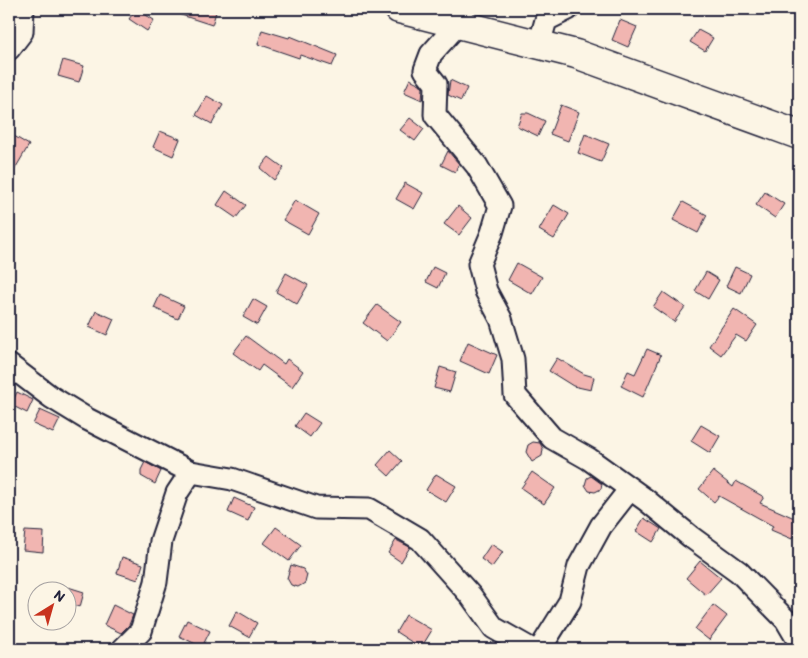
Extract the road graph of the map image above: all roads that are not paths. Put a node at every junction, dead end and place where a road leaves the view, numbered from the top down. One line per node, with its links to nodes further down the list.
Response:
1 (23, 9): 6 (street)
2 (399, 9): 4 (main road)
3 (568, 9): 5 (street)
4 (458, 24): 5 (main road); 10 (street)
5 (539, 25): 7 (main road)
6 (9, 50)
7 (799, 135)
8 (9, 365): 9 (street)
9 (191, 472): 12 (street); 13 (street)
10 (630, 488): 11 (street); 14 (street)
11 (799, 642)
12 (123, 649)
13 (531, 649)
14 (540, 649)

